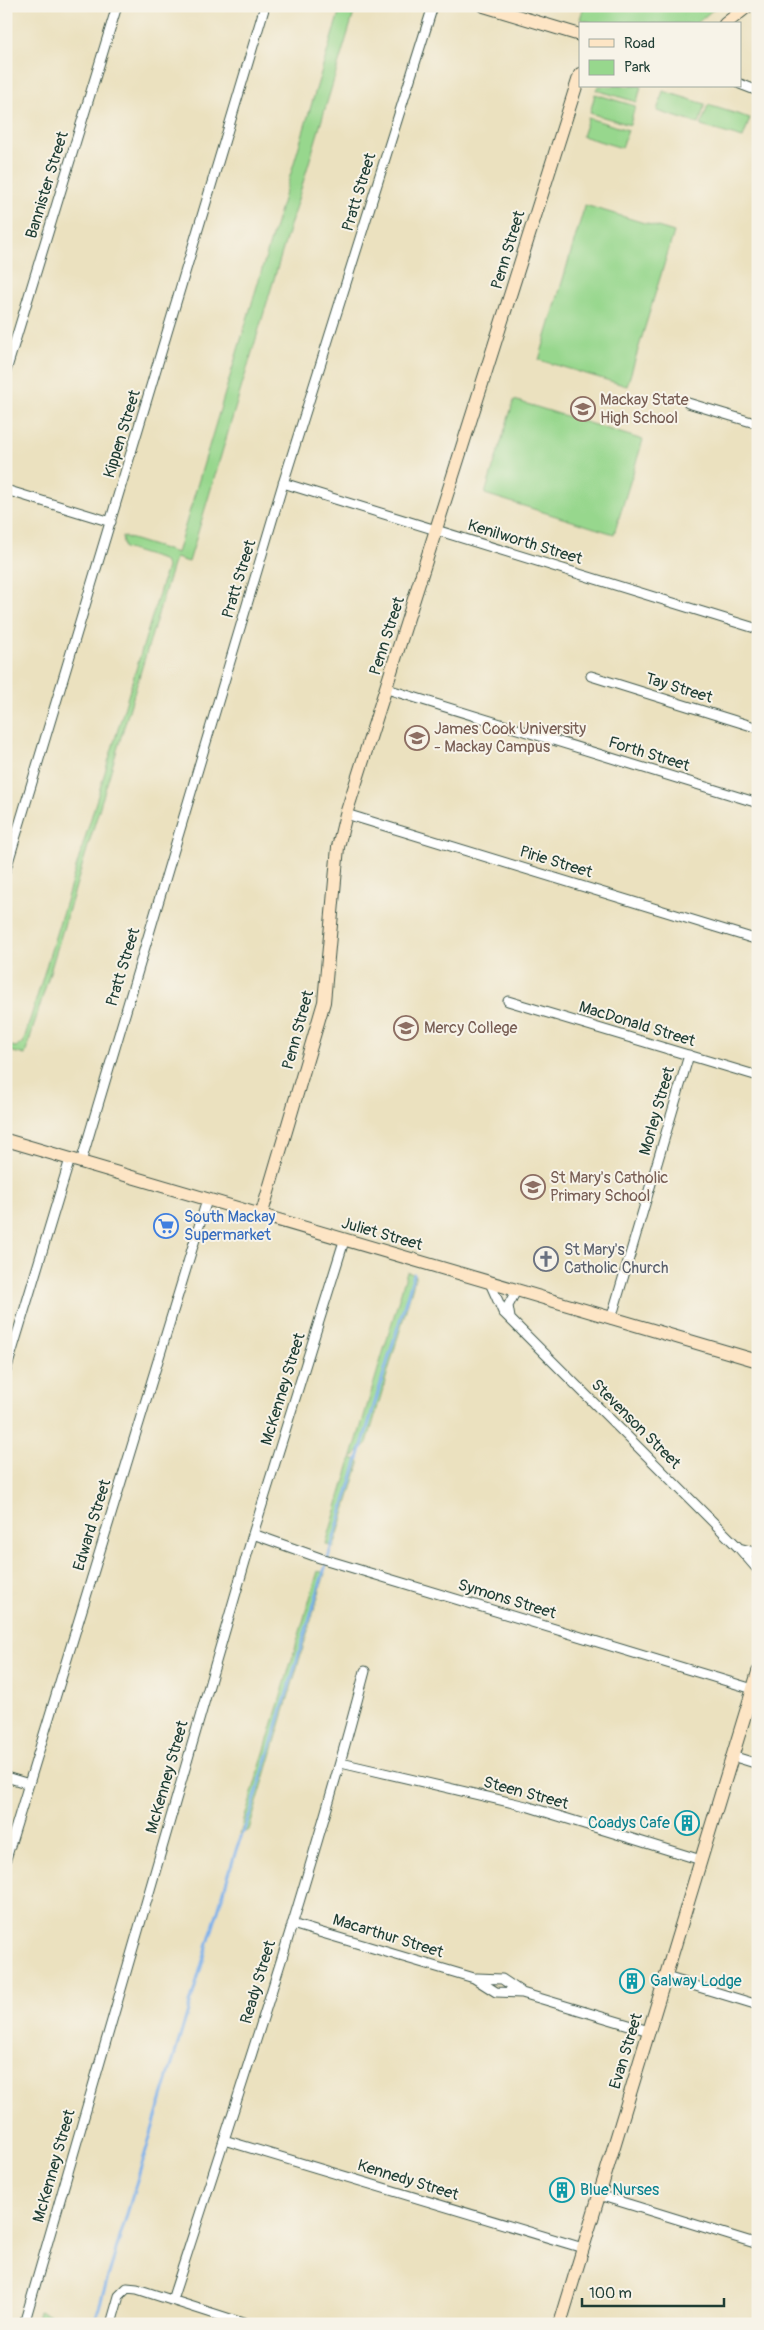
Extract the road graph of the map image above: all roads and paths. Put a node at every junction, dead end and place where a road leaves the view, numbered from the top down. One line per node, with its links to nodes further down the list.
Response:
1 (117, 6): 9 (street, Bannister Street)
2 (265, 6): 14 (street, Kippen Street)
3 (433, 6): 12 (street, Pratt Street)
4 (484, 6): 7 (street)
5 (748, 6): 6 (street)
6 (728, 22)
7 (579, 36)
8 (579, 77): 15 (street, Penn Street)
9 (6, 372)
10 (688, 403): 11 (street)
11 (758, 424)
12 (283, 483): 15 (street, Kenilworth Street); 28 (street, Pratt Street)
13 (6, 490): 14 (street)
14 (111, 522): 22 (street, Kippen Street)
15 (437, 531): 16 (street, Kenilworth Street); 18 (street, Penn Street)
16 (758, 629)
17 (591, 676): 19 (street, Tay Street)
18 (387, 689): 20 (street, Forth Street); 21 (street, Penn Street)
19 (758, 728)
20 (758, 803)
21 (346, 814): 23 (street, Pirie Street); 30 (street, Penn Street)
22 (6, 869)
23 (758, 940)
24 (508, 1000): 25 (street, MacDonald Street)
25 (689, 1055): 26 (street, MacDonald Street); 34 (street, Morley Street)
26 (758, 1076)
27 (6, 1140): 28 (street, Juliet Street)
28 (76, 1160): 29 (street, Juliet Street); 37 (street, Pratt Street)
29 (207, 1200): 30 (street, Juliet Street); 49 (street, Edward Street)
30 (261, 1216): 31 (street, Juliet Street)
31 (344, 1240): 32 (street, Juliet Street); 38 (street, McKenney Street)
32 (490, 1283): 33 (street, Juliet Street); 35 (street, Stevenson Street)
33 (516, 1291): 34 (street, Juliet Street); 35 (street)
34 (611, 1319): 36 (street, Juliet Street)
35 (512, 1321): 39 (street, Stevenson Street)
36 (755, 1362)
37 (6, 1371)
38 (254, 1534): 44 (street, Symons Street); 63 (street, McKenney Street)
39 (739, 1548): 40 (street, Stevenson Street); 41 (street, Stevenson Street)
40 (758, 1554)
41 (758, 1570)
42 (365, 1671): 46 (street, Ready Street)
43 (758, 1672): 44 (street, Evan Street)
44 (753, 1689): 45 (street, Evan Street)
45 (732, 1756): 47 (street); 51 (street, Evan Street)
46 (341, 1763): 51 (street, Steen Street); 52 (street, Ready Street)
47 (758, 1764)
48 (6, 1777): 49 (street)
49 (28, 1784): 50 (street, Edward Street)
50 (6, 1859)
51 (701, 1860): 53 (street, Evan Street)
52 (292, 1924): 54 (street, Macarthur Street); 58 (street, Ready Street)
53 (666, 1977): 56 (street); 57 (street, Evan Street)
54 (474, 1978): 55 (street, Macarthur Street); 55 (street, Macarthur Street)
55 (526, 1994): 57 (street, Macarthur Street)
56 (758, 2005)
57 (649, 2032): 59 (street, Evan Street)
58 (224, 2140): 61 (street, Kennedy Street); 62 (street, Ready Street)
59 (599, 2196): 60 (street); 61 (street, Evan Street)
60 (758, 2244)
61 (583, 2248): 66 (street, Evan Street)
62 (172, 2300): 64 (street); 65 (street)
63 (24, 2324)
64 (111, 2324)
65 (246, 2324)
66 (560, 2324)

